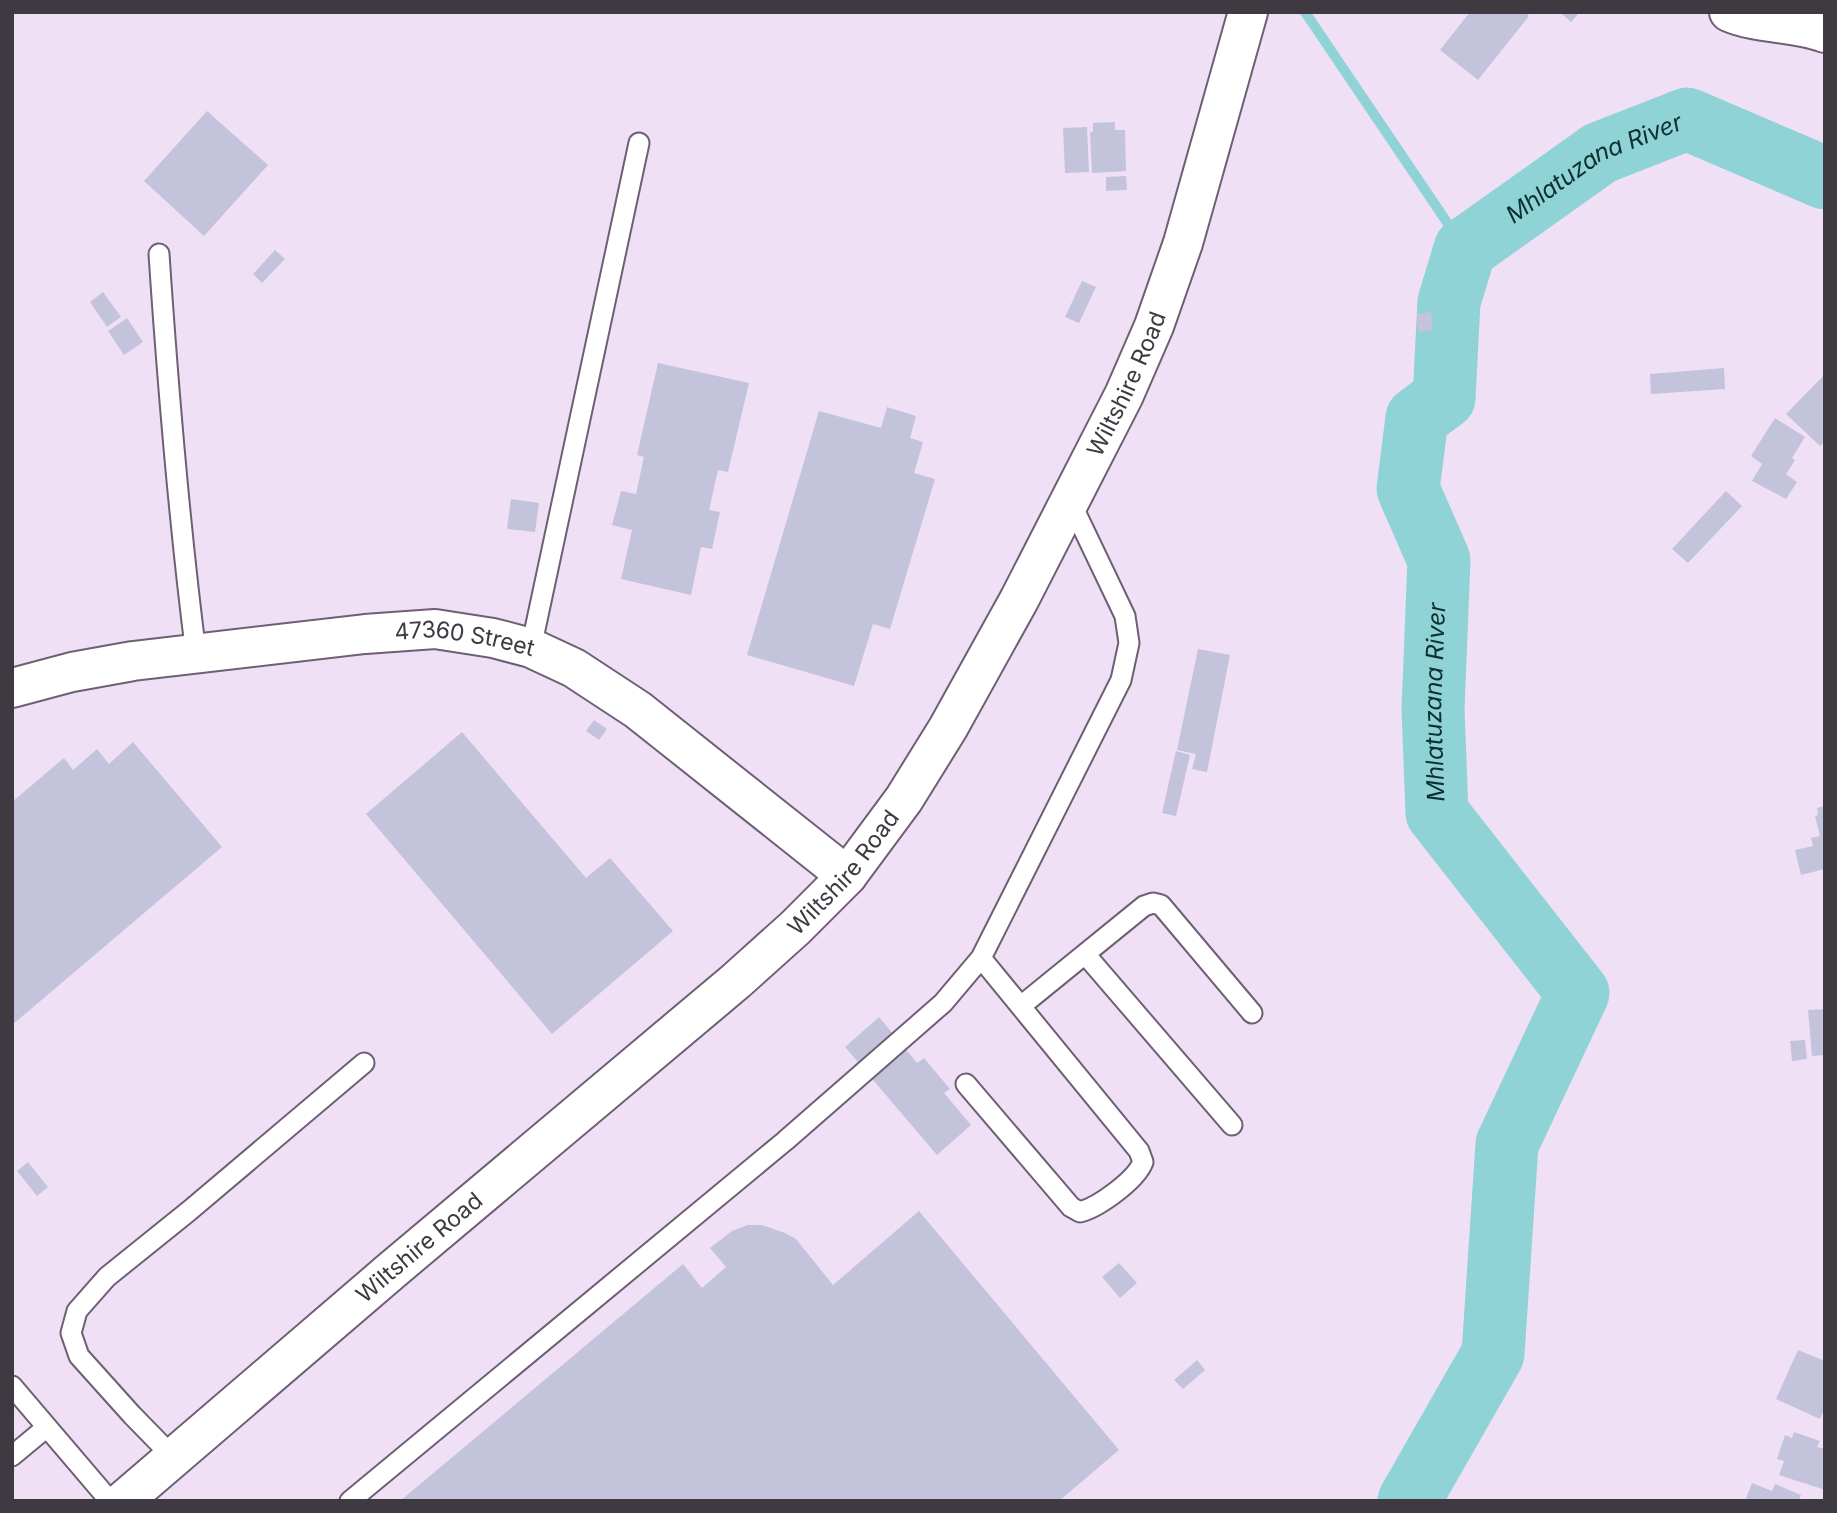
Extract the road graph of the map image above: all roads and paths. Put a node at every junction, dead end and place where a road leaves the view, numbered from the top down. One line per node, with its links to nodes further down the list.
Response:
1 (1248, 12): 6 (street, Wiltshire Road)
2 (1729, 12): 3 (street)
3 (1825, 33)
4 (639, 143): 7 (lane)
5 (159, 254): 8 (lane)
6 (1071, 503): 10 (street, Wiltshire Road); 12 (lane)
7 (531, 648): 8 (street, 47360 Street); 10 (street, 47360 Street)
8 (196, 654): 9 (street, 47360 Street)
9 (12, 688)
10 (847, 876): 21 (street, Wiltshire Road)
11 (1085, 954): 13 (lane); 14 (lane); 17 (lane)
12 (981, 958): 13 (lane); 24 (lane)
13 (1021, 1006): 16 (lane)
14 (1252, 1013)
15 (365, 1063): 21 (lane)
16 (966, 1084)
17 (1232, 1125)
18 (12, 1386): 19 (lane)
19 (47, 1427): 20 (lane); 22 (lane)
20 (12, 1456)
21 (173, 1457): 23 (street, Wiltshire Road)
22 (110, 1501)
23 (123, 1501)
24 (350, 1501)

